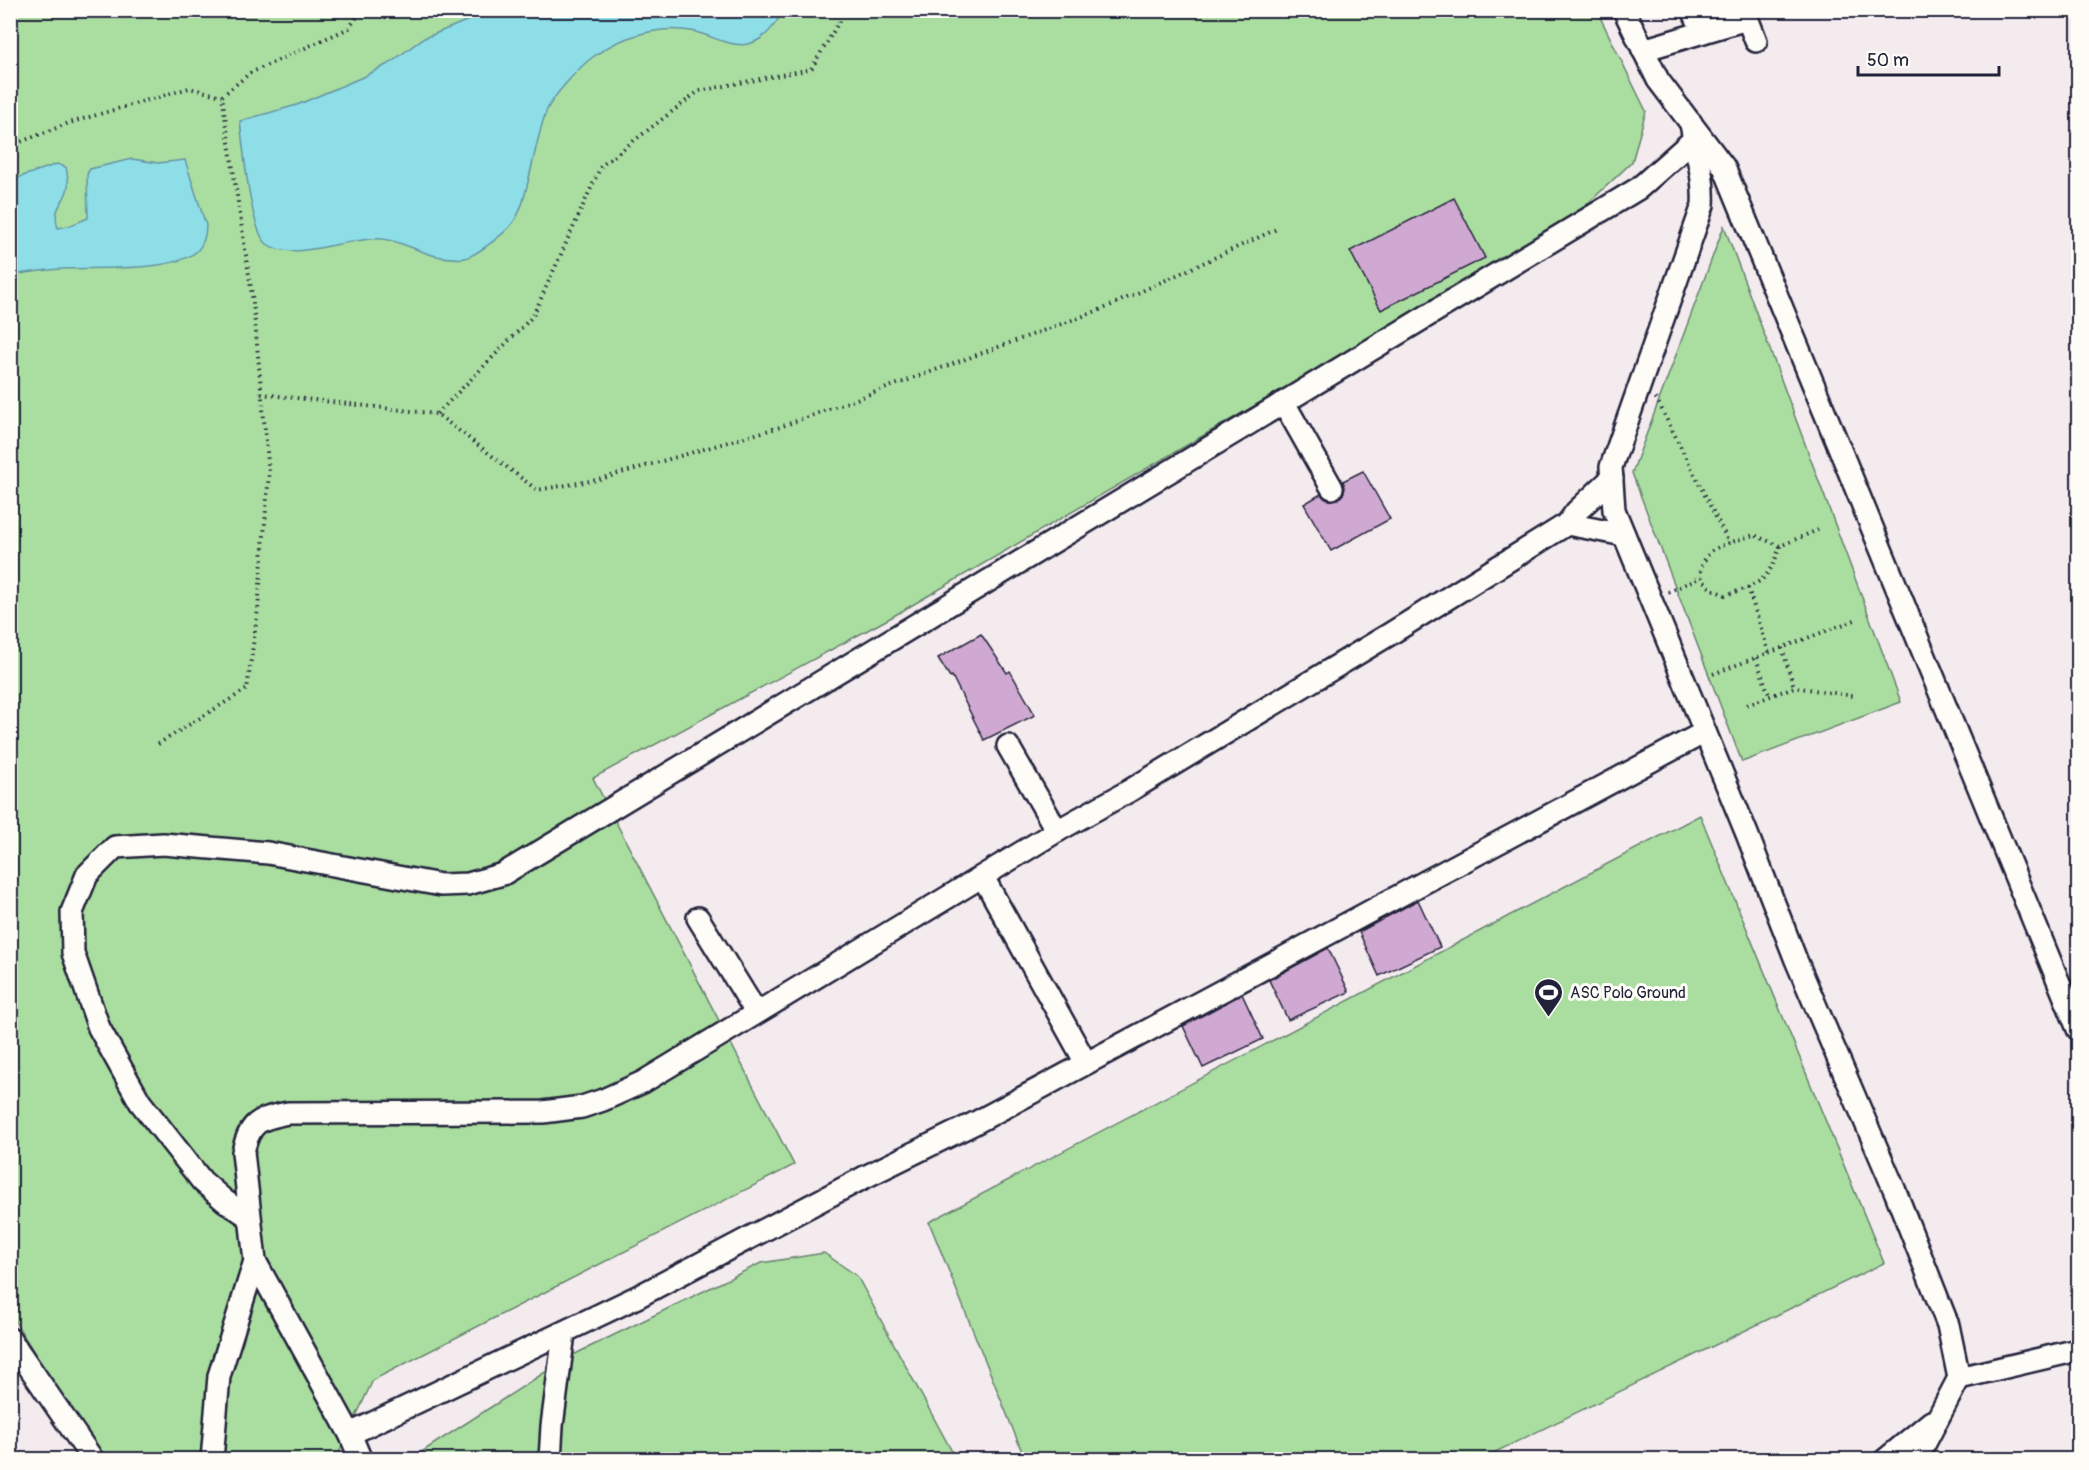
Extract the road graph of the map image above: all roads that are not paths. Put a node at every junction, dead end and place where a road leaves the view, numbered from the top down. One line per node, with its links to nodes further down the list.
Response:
1 (1624, 10): 6 (lane)
2 (1693, 10): 4 (lane)
3 (1746, 15): 4 (lane); 5 (lane)
4 (1703, 32): 6 (lane)
5 (1756, 41)
6 (1643, 50): 7 (lane)
7 (1692, 131): 8 (lane); 9 (lane); 19 (lane)
8 (1284, 403): 10 (lane); 21 (lane)
9 (1612, 478): 11 (lane); 12 (lane)
10 (1332, 488)
11 (1567, 524): 12 (lane); 15 (lane)
12 (1624, 535): 13 (lane)
13 (1705, 732): 20 (lane); 26 (lane)
14 (1008, 746): 15 (lane)
15 (1057, 831): 16 (lane)
16 (982, 877): 18 (lane); 20 (lane)
17 (698, 918): 18 (lane)
18 (756, 1012): 21 (lane)
19 (2079, 1029)
20 (1086, 1063): 23 (lane)
21 (249, 1217): 22 (lane)
22 (255, 1261): 28 (lane); 30 (lane)
23 (564, 1333): 28 (lane); 32 (lane)
24 (10, 1339): 29 (lane)
25 (2079, 1350): 26 (lane)
26 (1959, 1378): 27 (lane)
27 (1938, 1417): 33 (lane); 34 (lane)
28 (350, 1434): 31 (lane)
29 (93, 1460)
30 (212, 1460)
31 (361, 1460)
32 (550, 1460)
33 (1885, 1460)
34 (1916, 1460)

